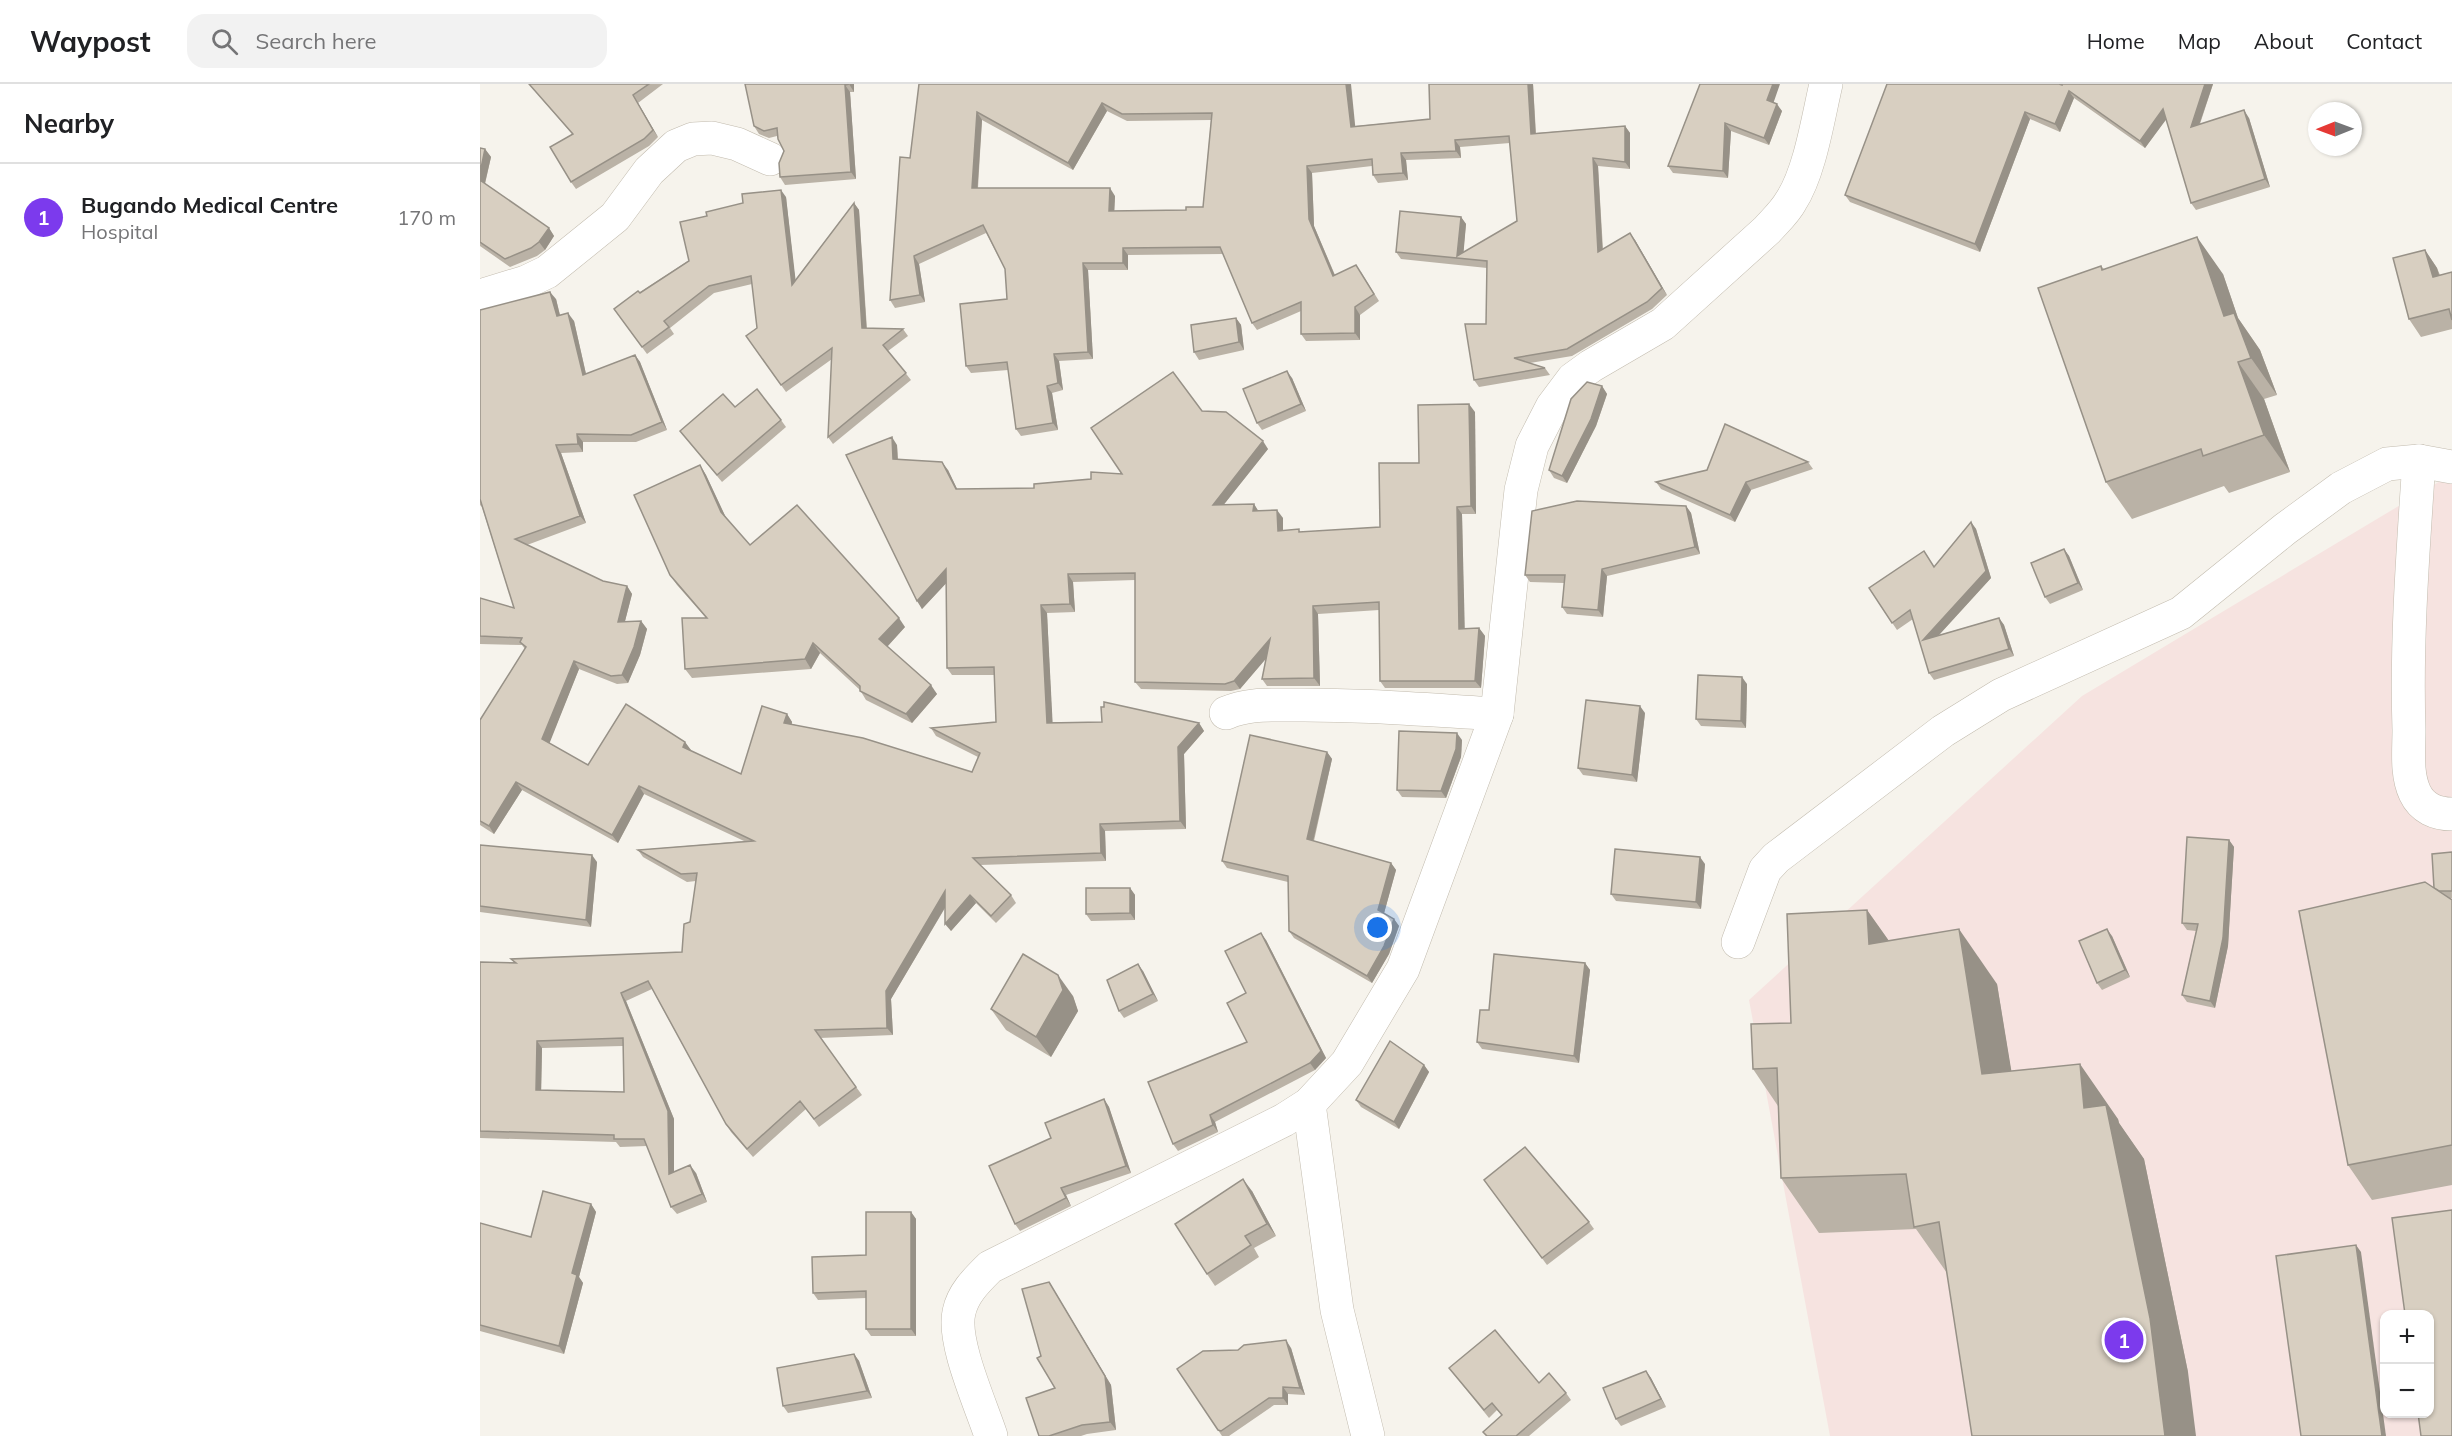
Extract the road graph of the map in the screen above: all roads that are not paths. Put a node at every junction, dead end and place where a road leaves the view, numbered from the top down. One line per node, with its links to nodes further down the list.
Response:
1 (1826, 84): 7 (street)
2 (770, 159): 3 (street)
3 (480, 296)
4 (2419, 461): 5 (street); 8 (street); 9 (street)
5 (2452, 467)
6 (1226, 713): 7 (street)
7 (1497, 714): 10 (street)
8 (2452, 814)
9 (1738, 942)
10 (1309, 1104): 11 (street); 12 (street)
11 (991, 1436)
12 (1368, 1436)

